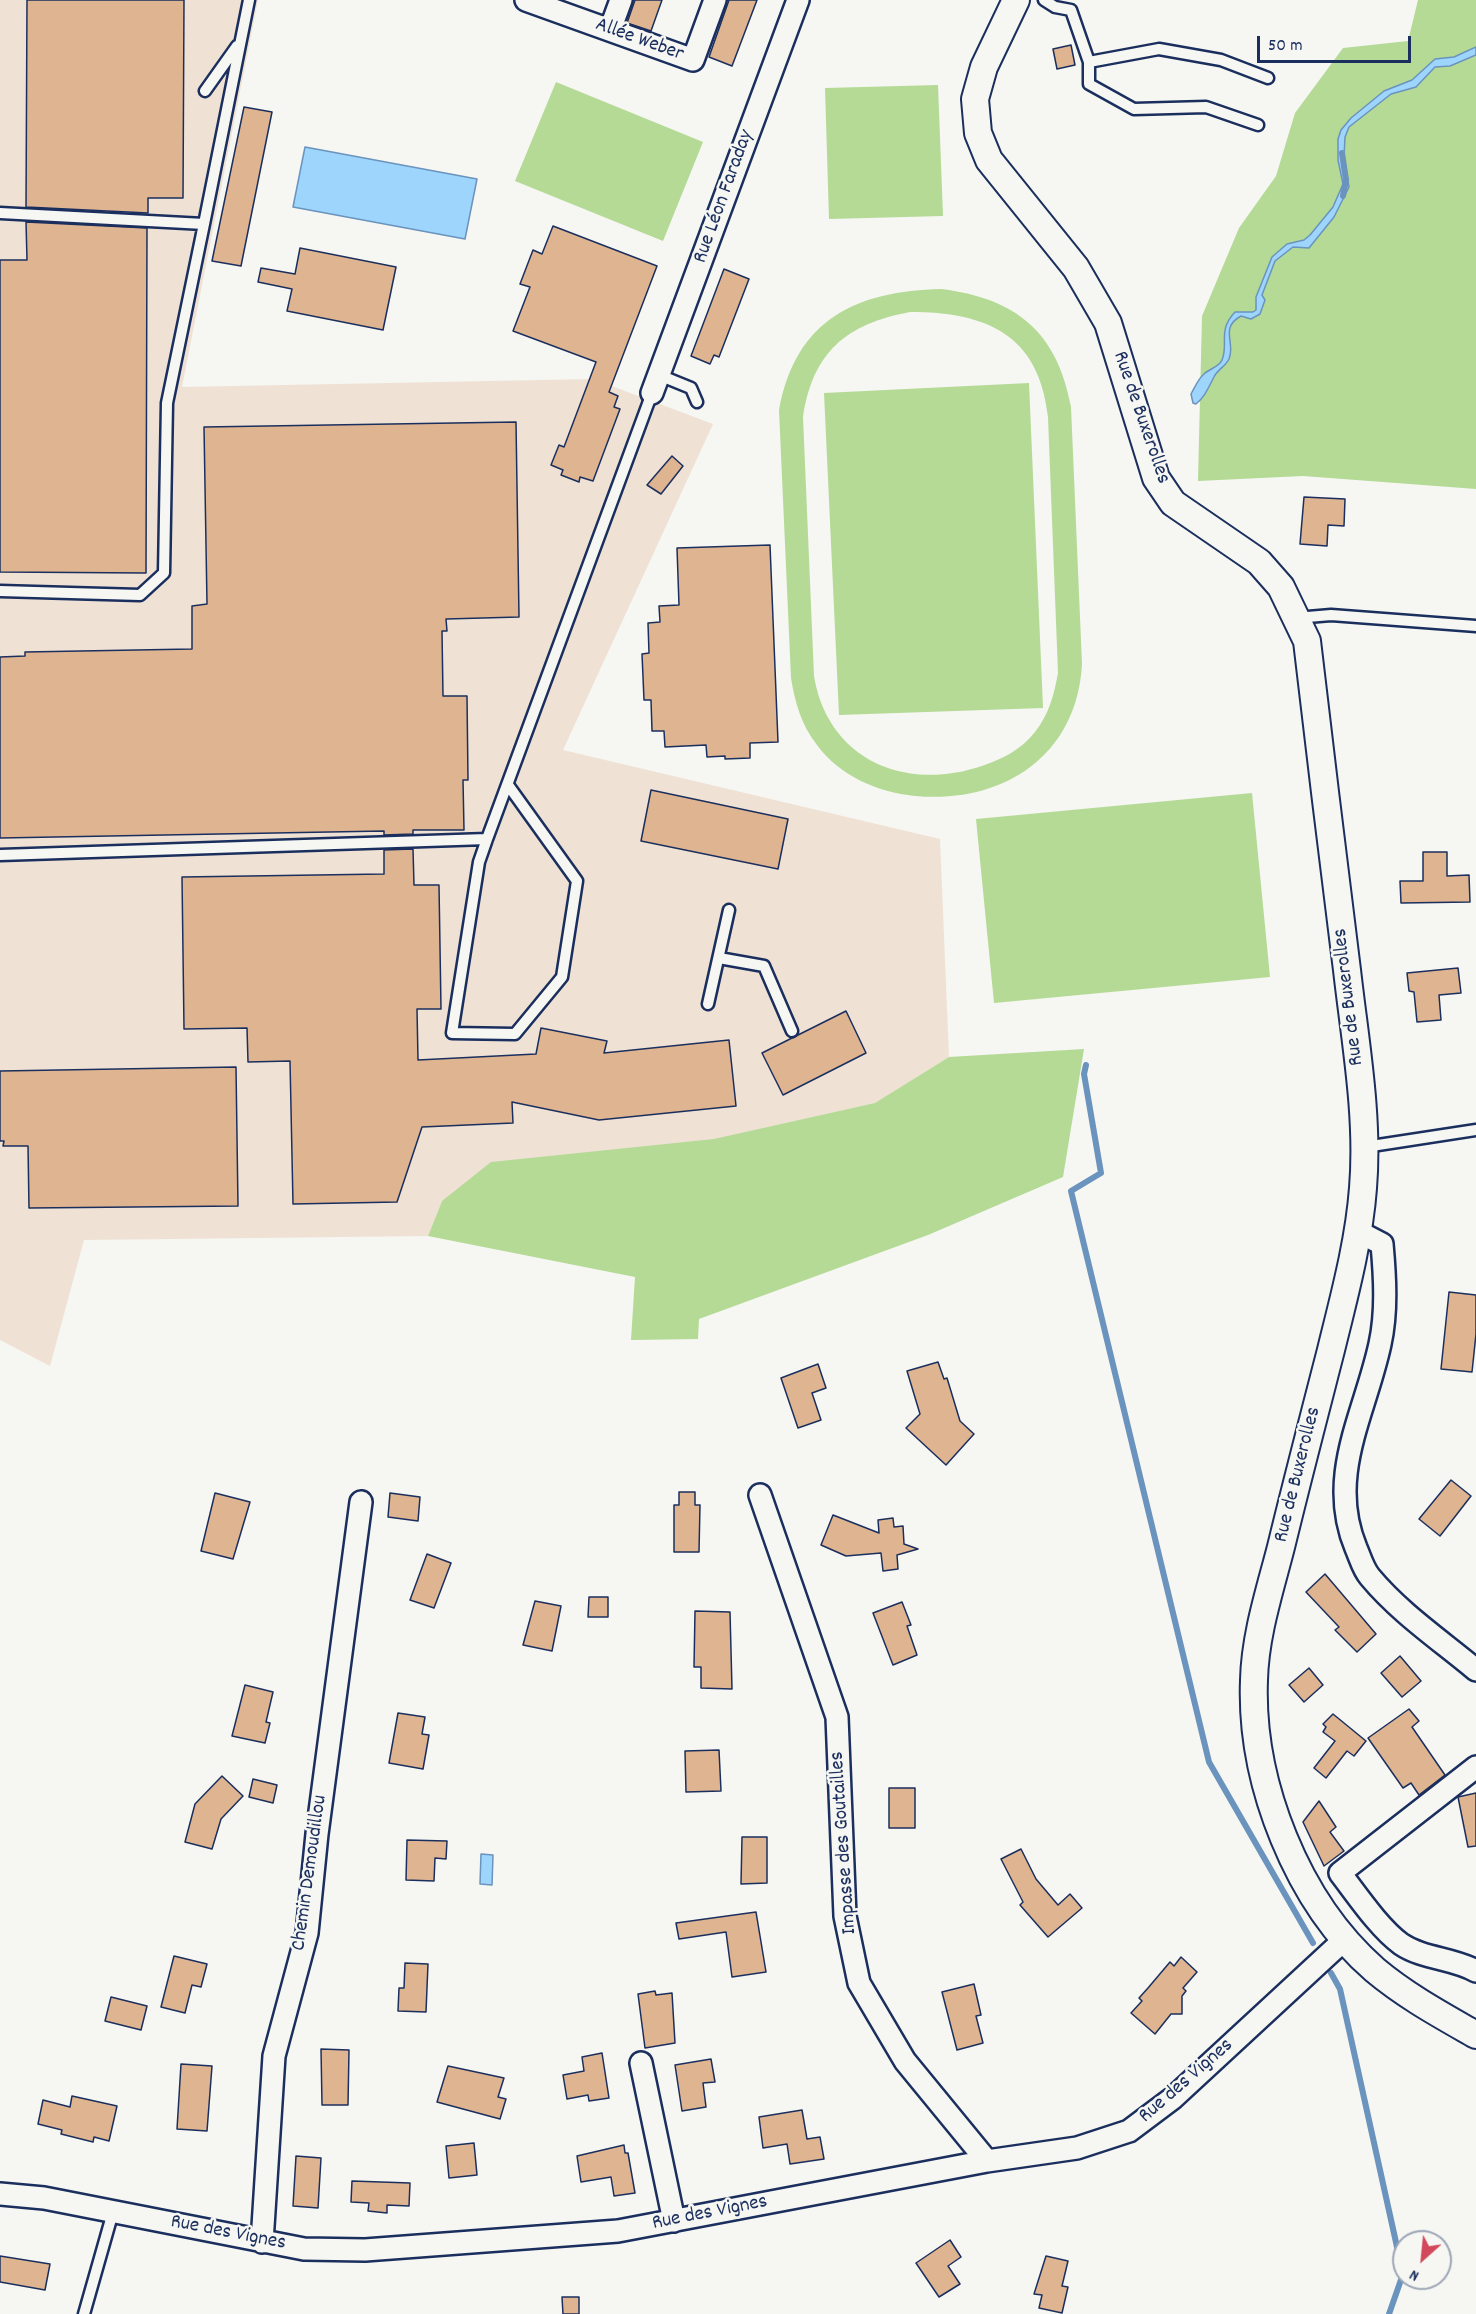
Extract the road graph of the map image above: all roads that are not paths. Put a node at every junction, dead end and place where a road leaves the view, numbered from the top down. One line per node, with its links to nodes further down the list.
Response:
1 (249, 0): 9 (lane)
2 (526, 0): 8 (street, Allée Weber)
3 (621, 0): 8 (street)
4 (715, 0): 8 (street, Allée Weber)
5 (798, 0): 16 (street, Rue Léon Faraday)
6 (1016, 0): 19 (street, Rue de Buxerolles)
7 (1044, 0): 10 (lane)
8 (610, 30)
9 (241, 40): 12 (lane); 15 (lane)
10 (1089, 62): 11 (lane); 13 (lane)
11 (1268, 78)
12 (205, 91)
13 (1258, 125)
14 (0, 213): 15 (lane)
15 (204, 224): 18 (lane)
16 (656, 384): 17 (lane); 21 (lane)
17 (697, 402)
18 (0, 591)
19 (1296, 618): 20 (lane); 29 (street, Rue de Buxerolles)
20 (1476, 626)
21 (508, 785): 22 (lane); 22 (lane)
22 (487, 839): 23 (lane)
23 (0, 855)
24 (729, 910): 25 (lane)
25 (719, 958): 26 (lane); 27 (lane)
26 (708, 1004)
27 (792, 1031)
28 (1476, 1130): 29 (lane)
29 (1365, 1147): 30 (street, Rue de Buxerolles)
30 (1357, 1231): 33 (street); 35 (street, Rue de Buxerolles)
31 (760, 1495): 39 (street, Impasse des Goutailles)
32 (361, 1503): 43 (street, Chemin Demoudillou)
33 (1476, 1670)
34 (1476, 1767): 36 (street)
35 (1346, 1939): 37 (street, Rue de Buxerolles); 39 (street, Rue des Vignes)
36 (1476, 1971)
37 (1471, 2031)
38 (641, 2063): 42 (street)
39 (987, 2161): 42 (street, Rue des Vignes)
40 (0, 2194): 41 (street, Rue des Vignes)
41 (113, 2212): 43 (street, Rue des Vignes); 44 (lane)
42 (674, 2221): 43 (street, Rue des Vignes)
43 (262, 2242)
44 (84, 2314)

